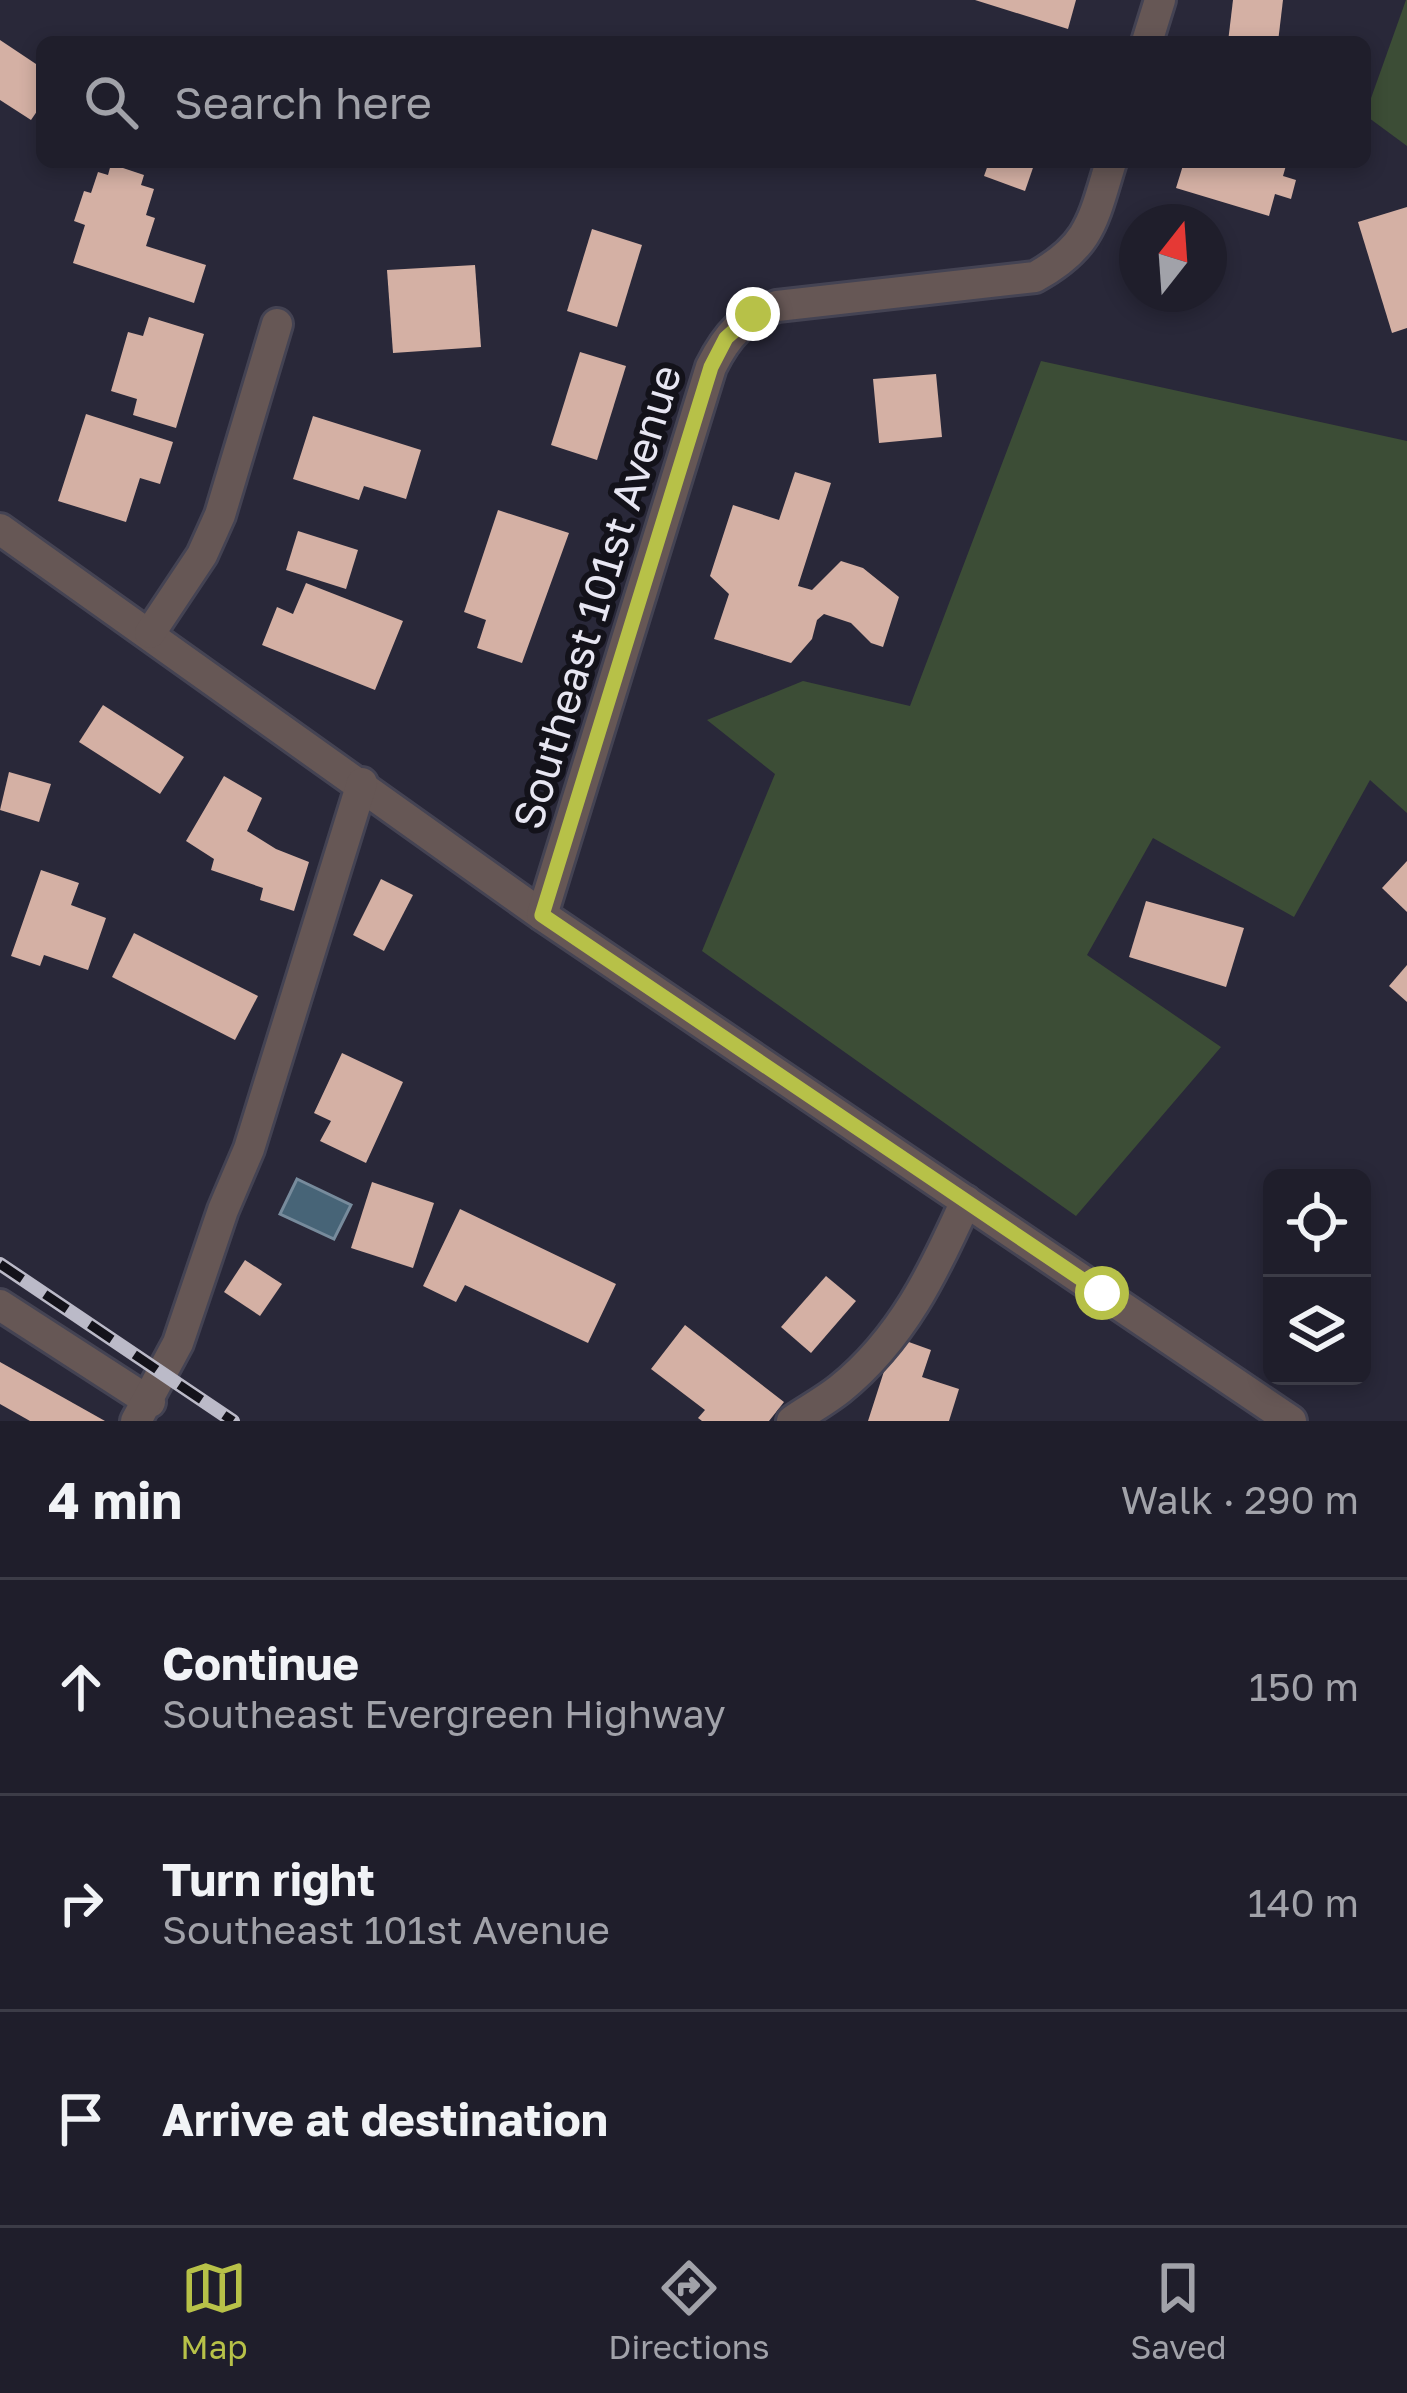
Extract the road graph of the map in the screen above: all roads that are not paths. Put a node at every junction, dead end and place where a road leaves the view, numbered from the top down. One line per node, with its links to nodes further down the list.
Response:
1 (1160, 0): 2 (street)
2 (1149, 36)
3 (1109, 168): 8 (street, Southeast 101st Avenue)
4 (277, 324): 6 (street)
5 (0, 529): 6 (street)
6 (150, 633): 7 (street)
7 (362, 783): 8 (street); 11 (street)
8 (542, 915): 9 (street)
9 (966, 1201): 12 (street); 13 (street)
10 (0, 1305): 11 (street)
11 (143, 1412)
12 (792, 1421)
13 (1292, 1421)

